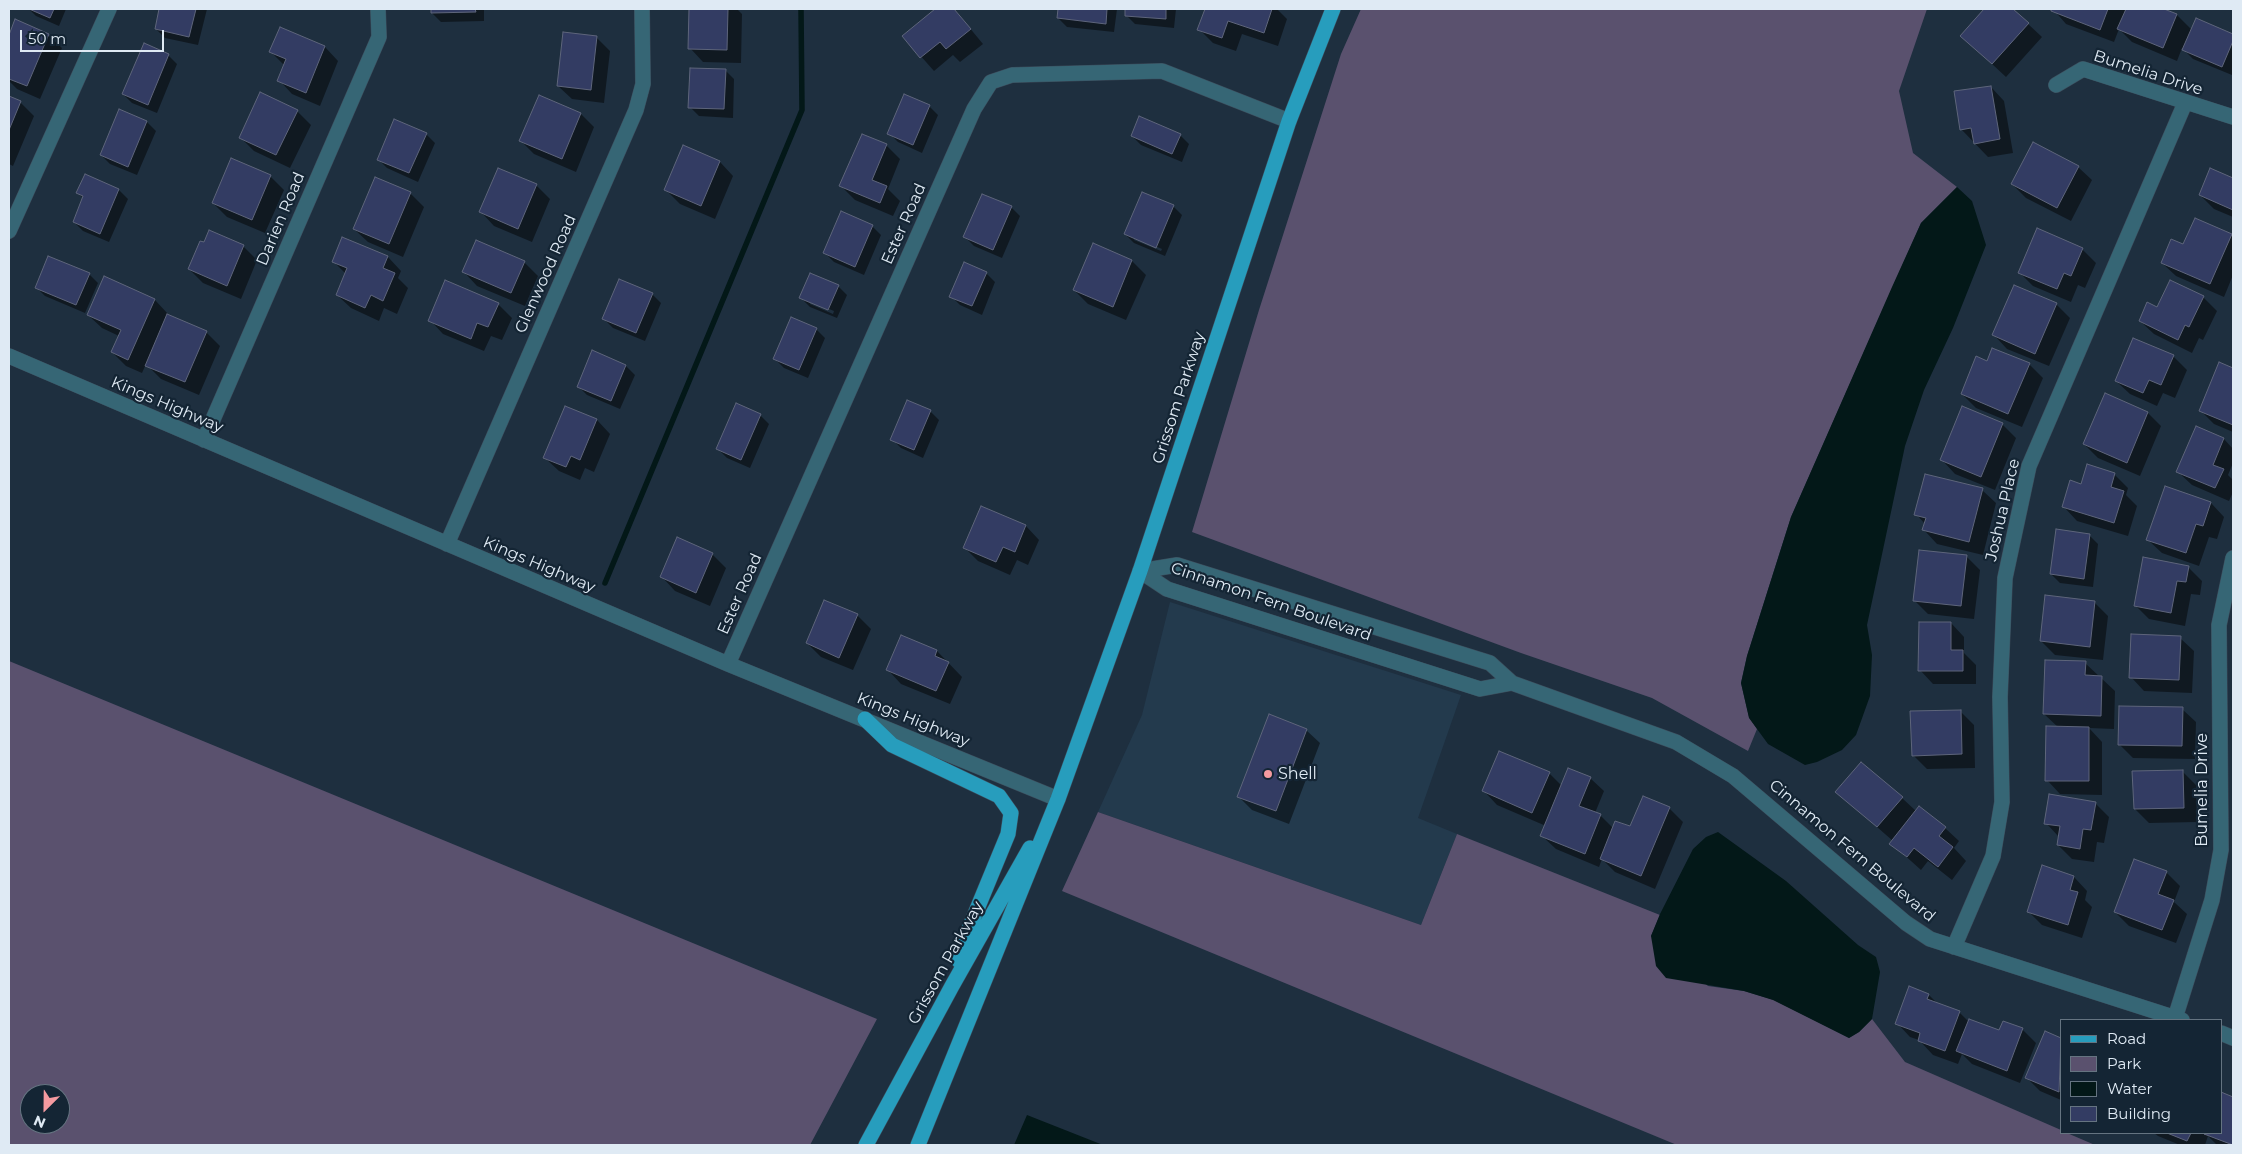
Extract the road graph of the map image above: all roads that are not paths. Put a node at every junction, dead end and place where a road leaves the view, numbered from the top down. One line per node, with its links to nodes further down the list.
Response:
1 (109, 9): 9 (street)
2 (378, 9): 11 (street, Darien Road)
3 (642, 9): 12 (street, Glenwood Road)
4 (1334, 9): 8 (main road, Grissom Parkway)
5 (2056, 85): 6 (street, Bumelia Drive)
6 (2185, 103): 7 (street, Bumelia Drive); 19 (street, Joshua Place)
7 (2233, 117)
8 (1289, 121): 14 (main road, Grissom Parkway); 15 (street, Ester Road)
9 (9, 231)
10 (9, 356): 11 (street, Kings Highway)
11 (204, 440): 12 (street, Kings Highway)
12 (447, 544): 15 (street, Kings Highway)
13 (2233, 558): 21 (street, Bumelia Drive)
14 (1140, 571): 16 (street, Cinnamon Fern Boulevard); 16 (street, Cinnamon Fern Boulevard); 18 (main road, Grissom Parkway)
15 (728, 664): 17 (street, Kings Highway)
16 (1512, 683): 19 (street, Cinnamon Fern Boulevard)
17 (865, 719): 18 (street, Kings Highway); 20 (main road)
18 (1058, 799): 20 (main road, Grissom Parkway); 23 (main road, Grissom Parkway)
19 (1954, 947): 21 (street, Cinnamon Fern Boulevard)
20 (952, 986): 22 (main road, Grissom Parkway)
21 (2179, 1019)
22 (866, 1145)
23 (918, 1145)

